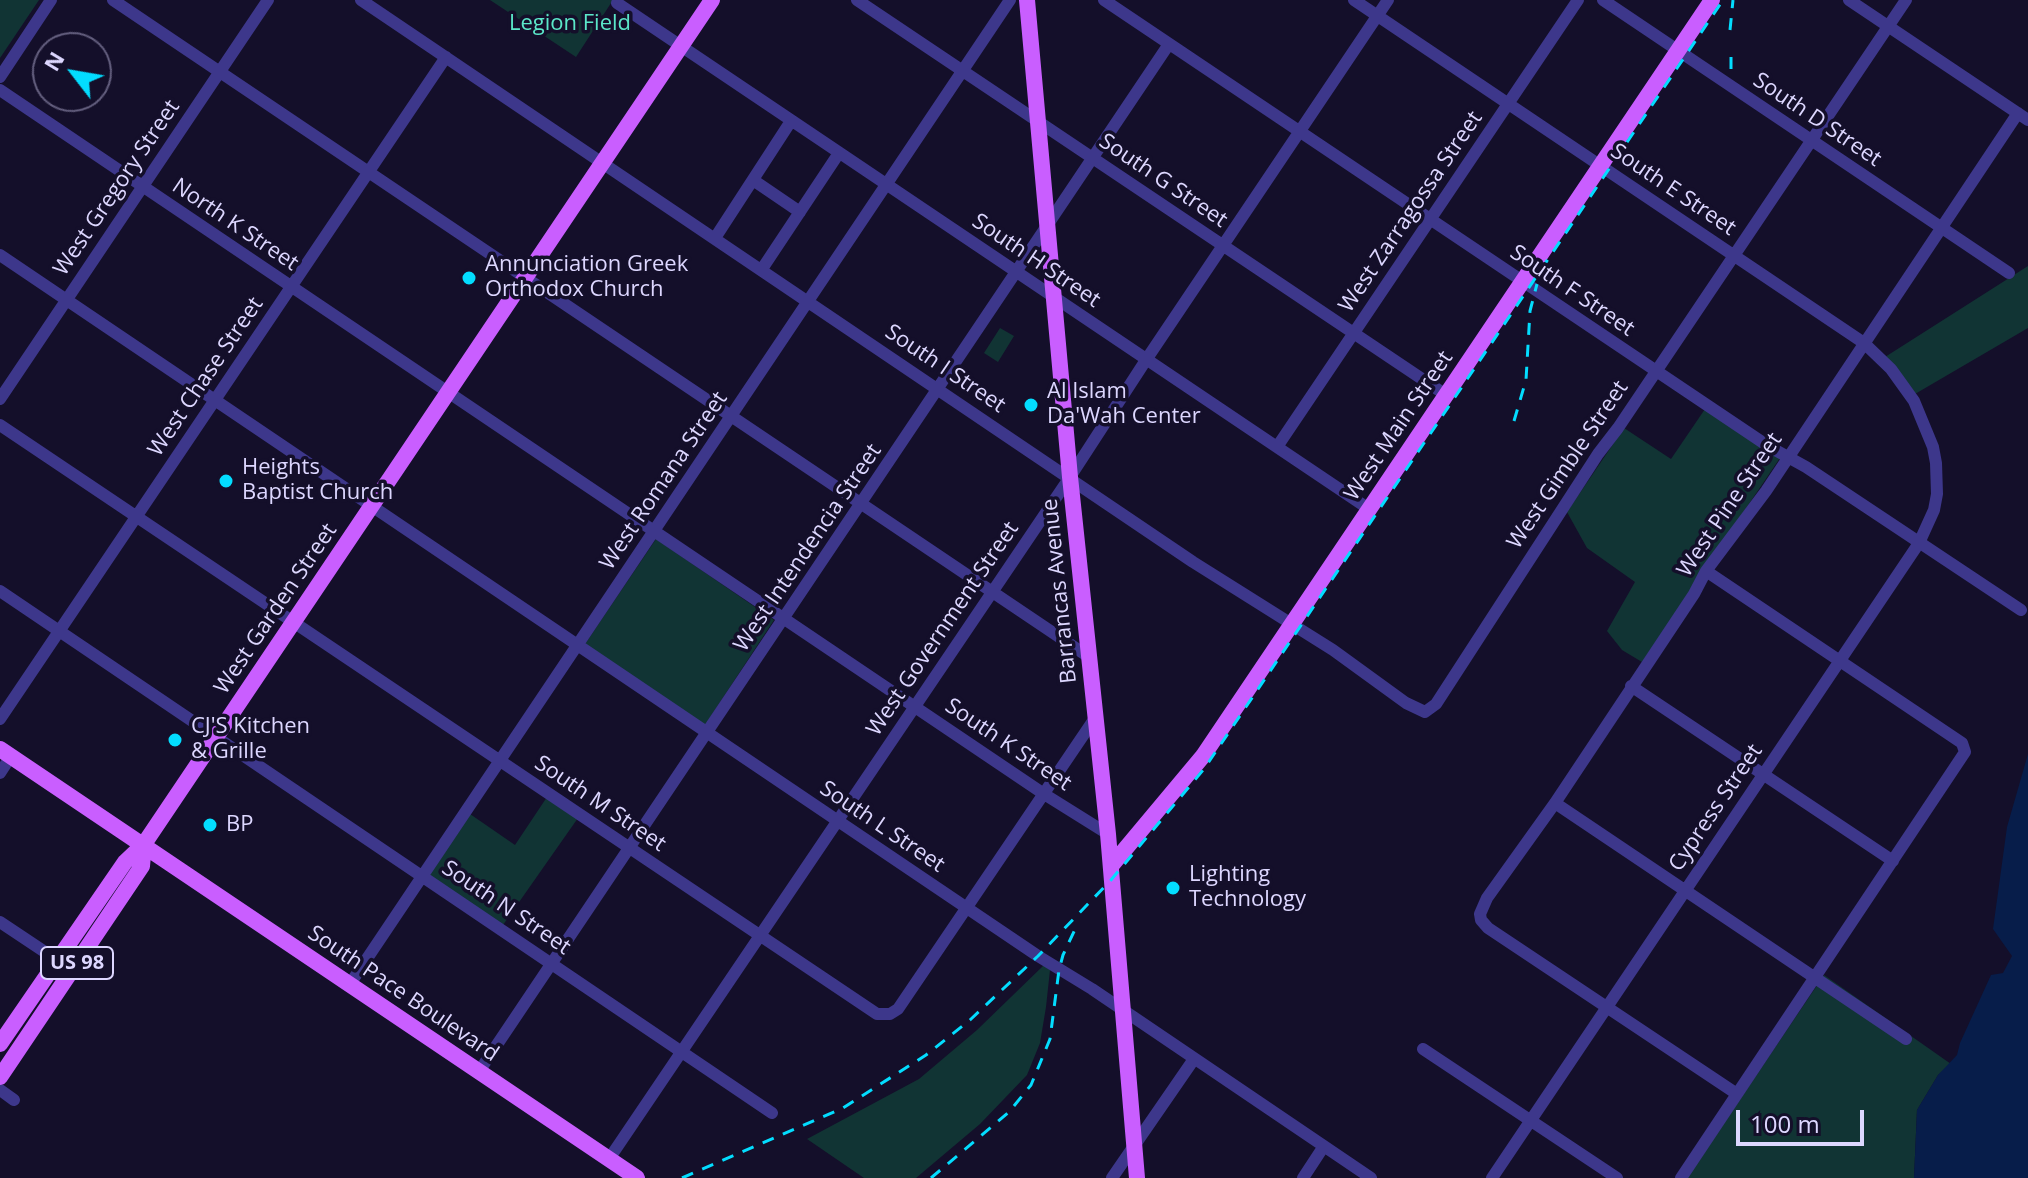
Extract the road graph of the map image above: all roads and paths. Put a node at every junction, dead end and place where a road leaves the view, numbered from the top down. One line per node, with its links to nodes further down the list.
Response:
1 (51, 0): 26 (street)
2 (113, 0): 25 (street)
3 (268, 0): 25 (street, West Gregory Street)
4 (361, 0): 23 (street, South I Street)
5 (712, 0): 21 (main road, West Garden Street)
6 (857, 0): 24 (street, South G Street)
7 (1010, 0): 24 (street, West Romana Street)
8 (1027, 0): 31 (main road, Barrancas Avenue)
9 (1104, 0): 20 (street, South F Street)
10 (1354, 0): 18 (street, South E Street)
11 (1388, 0): 18 (street, West Government Street)
12 (1578, 0): 28 (street, West Zarragossa Street)
13 (1603, 0): 22 (street, South D Street)
14 (1712, 0): 22 (main road, West Main Street)
15 (1849, 0): 19 (street)
16 (1906, 0): 19 (street, West Gimble Street)
17 (617, 3): 21 (street, South H Street)
18 (1377, 16): 28 (street, South E Street); 32 (street, West Government Street)
19 (1888, 26): 29 (street); 33 (street, West Gimble Street)
20 (1169, 44): 32 (street, South F Street); 35 (street, West Intendencia Street)
21 (680, 47): 30 (street, South H Street); 36 (main road, West Garden Street)
22 (1678, 50): 33 (street, South D Street); 37 (main road, West Main Street)
23 (446, 57): 36 (street, South I Street); 38 (street, West Chase Street)
24 (963, 71): 31 (street, South G Street); 40 (street, West Romana Street)
25 (219, 72): 38 (street); 41 (street, West Gregory Street)
26 (0, 77)
27 (0, 90): 41 (street, North K Street)
28 (1508, 103): 37 (street, South E Street); 43 (street, West Zarragossa Street)
29 (2023, 117): 45 (street, West Pine Street)
30 (791, 121): 34 (street, South H Street); 39 (street)
31 (1039, 122): 35 (street, South G Street); 44 (main road, Barrancas Avenue)
32 (1299, 132): 43 (street, South F Street); 47 (street, West Government Street)
33 (1812, 140): 45 (street, South D Street); 49 (street, West Gimble Street)
34 (839, 153): 40 (street, South H Street); 42 (street)
35 (1093, 158): 44 (street, West Intendencia Street); 47 (street, South G Street)
36 (604, 163): 46 (street, South I Street); 53 (main road, West Garden Street)
37 (1601, 166): 49 (street, South E Street); 54 (main road, West Main Street)
38 (368, 173): 53 (street); 55 (street, West Chase Street)
39 (753, 180): 42 (street); 46 (street)
40 (886, 185): 51 (street, South H Street); 58 (street, West Romana Street)
41 (143, 186): 55 (street, North K Street); 57 (street, West Gregory Street)
42 (800, 212): 50 (street)
43 (1430, 220): 54 (street, South F Street); 59 (street, West Zarragossa Street)
44 (1049, 224): 51 (street, West Intendencia Street); 56 (main road, Barrancas Avenue)
45 (1941, 228): 52 (street, South D Street); 60 (street, West Pine Street)
46 (715, 238): 50 (street, South I Street)
47 (1223, 246): 59 (street, South G Street); 61 (street, West Government Street)
48 (0, 255): 57 (street, South L Street)
49 (1734, 255): 60 (street, South E Street); 62 (street, West Gimble Street)
50 (762, 269): 58 (street, South I Street)
51 (1016, 272): 56 (street, South H Street); 63 (street, West Intendencia Street)
52 (2009, 273)
53 (525, 279): 64 (main road, West Garden Street); 68 (street)
54 (1522, 282): 62 (street, South F Street); 65 (main road, West Main Street)
55 (291, 286): 64 (street, North K Street); 67 (street, West Chase Street)
56 (1056, 299): 61 (street, South H Street); 73 (main road, Barrancas Avenue)
57 (66, 300): 66 (street, West Gregory Street); 67 (street, South L Street)
58 (808, 301): 63 (street, South I Street); 68 (street, West Romana Street)
59 (1354, 333): 65 (street, South G Street); 70 (street, West Zarragossa Street)
60 (1864, 343): 71 (street, South E Street); 72 (street, West Pine Street)
61 (1146, 360): 70 (street, South H Street); 73 (street, West Government Street)
62 (1656, 371): 72 (street, South F Street); 93 (street, West Gimble Street)
63 (939, 388): 73 (street, South I Street); 74 (street, West Intendencia Street)
64 (449, 393): 75 (main road, West Garden Street); 78 (street, South K Street)
65 (1446, 395): 76 (main road, West Main Street)
66 (0, 399)
67 (215, 400): 75 (street, South L Street); 77 (street, West Chase Street)
68 (731, 417): 74 (street); 78 (street, West Romana Street)
69 (0, 425): 77 (street, South M Street)
70 (1277, 447): 76 (street, South H Street)
71 (1933, 447): 79 (street, Cypress Street)
72 (1787, 457): 79 (street, South F Street); 80 (street, West Pine Street)
73 (1070, 477): 82 (street, West Government Street); 86 (street, South I Street); 89 (main road, Barrancas Avenue)
74 (861, 504): 82 (street); 84 (street, West Intendencia Street)
75 (372, 506): 85 (main road, West Garden Street); 88 (street, South L Street)
76 (1369, 509): 86 (main road, West Main Street)
77 (136, 516): 85 (street, South M Street); 87 (street, West Chase Street)
78 (654, 531): 84 (street, South K Street); 88 (street, West Romana Street)
79 (1919, 543): 83 (street, South F Street); 90 (street, Cypress Street)
80 (1706, 571): 90 (street); 91 (street, West Pine Street)
81 (0, 591): 87 (street, South N Street)
82 (991, 592): 89 (street); 92 (street, West Government Street)
83 (2021, 610)
84 (784, 618): 92 (street, South K Street); 96 (street, West Intendencia Street)
85 (294, 623): 97 (main road, West Garden Street); 99 (street, South M Street)
86 (1291, 626): 93 (street, South I Street); 109 (main road, West Main Street)
87 (59, 631): 95 (street, West Chase Street); 97 (street, South N Street)
88 (578, 645): 96 (street, South L Street); 99 (street, West Romana Street)
89 (1089, 657): 94 (main road, Barrancas Avenue)
90 (1839, 659): 101 (street, Cypress Street); 108 (street)
91 (1631, 686): 101 (street); 103 (street, West Pine Street)
92 (914, 706): 102 (street, South K Street); 104 (street, West Government Street)
93 (1425, 712)
94 (1095, 718): 102 (street); 105 (main road, Barrancas Avenue)
95 (0, 719)
96 (707, 732): 104 (street, South L Street); 107 (street, West Intendencia Street)
97 (216, 738): 106 (main road, West Garden Street); 110 (street, South N Street)
98 (6, 753): 100 (street); 106 (main road, South Pace Boulevard)
99 (500, 760): 107 (street, South M Street); 110 (street, West Romana Street)
100 (0, 773)
101 (1763, 775): 108 (street); 111 (street, Cypress Street)
102 (1044, 794): 105 (street, South K Street); 112 (street)
103 (1555, 803): 111 (street); 120 (street, West Pine Street)
104 (837, 820): 112 (street, South L Street); 114 (street, West Government Street)
105 (1108, 834): 109 (main road, Barrancas Avenue)
106 (144, 844): 115 (main road, US 98); 117 (main road, US 98); 119 (main road, South Pace Boulevard)
107 (630, 848): 114 (street, South M Street); 116 (street, West Intendencia Street)
108 (1893, 861): 118 (street)
109 (1111, 866): 121 (main road, Barrancas Avenue)
110 (422, 876): 116 (street, South N Street); 119 (street, West Romana Street)
111 (1685, 891): 118 (street); 120 (street, Cypress Street)
112 (967, 908): 114 (street, South M Street); 121 (street, South L Street)
113 (0, 922): 115 (street)
114 (759, 935): 125 (street, West Government Street)
115 (57, 961): 117 (street); 123 (main road, US 98)
116 (552, 963): 125 (street, South N Street); 127 (street, West Intendencia Street)
117 (72, 970): 128 (main road, US 98)
118 (1815, 978): 122 (street); 130 (street)
119 (350, 984): 127 (main road, South Pace Boulevard)
120 (1607, 1006): 130 (street); 133 (street, Cypress Street)
121 (1123, 1011): 126 (street, South L Street); 134 (main road, Barrancas Avenue)
122 (1906, 1039)
123 (0, 1044)
124 (1423, 1049): 133 (street)
125 (682, 1050): 132 (street, South N Street); 136 (street, West Government Street)
126 (1194, 1059): 134 (street); 135 (street, South L Street)
127 (478, 1073): 136 (main road, South Pace Boulevard)
128 (0, 1077)
129 (0, 1090): 131 (street)
130 (1737, 1094): 144 (street)
131 (14, 1100)
132 (772, 1113)
133 (1530, 1120): 142 (street, Cypress Street); 143 (street)
134 (1134, 1145): 138 (street); 139 (main road, Barrancas Avenue)
135 (1324, 1146): 140 (street); 141 (street, South L Street)
136 (609, 1159): 137 (main road, South Pace Boulevard)
137 (637, 1178)
138 (1112, 1178)
139 (1137, 1178)
140 (1303, 1178)
141 (1371, 1178)
142 (1492, 1178)
143 (1617, 1178)
144 (1681, 1178)

